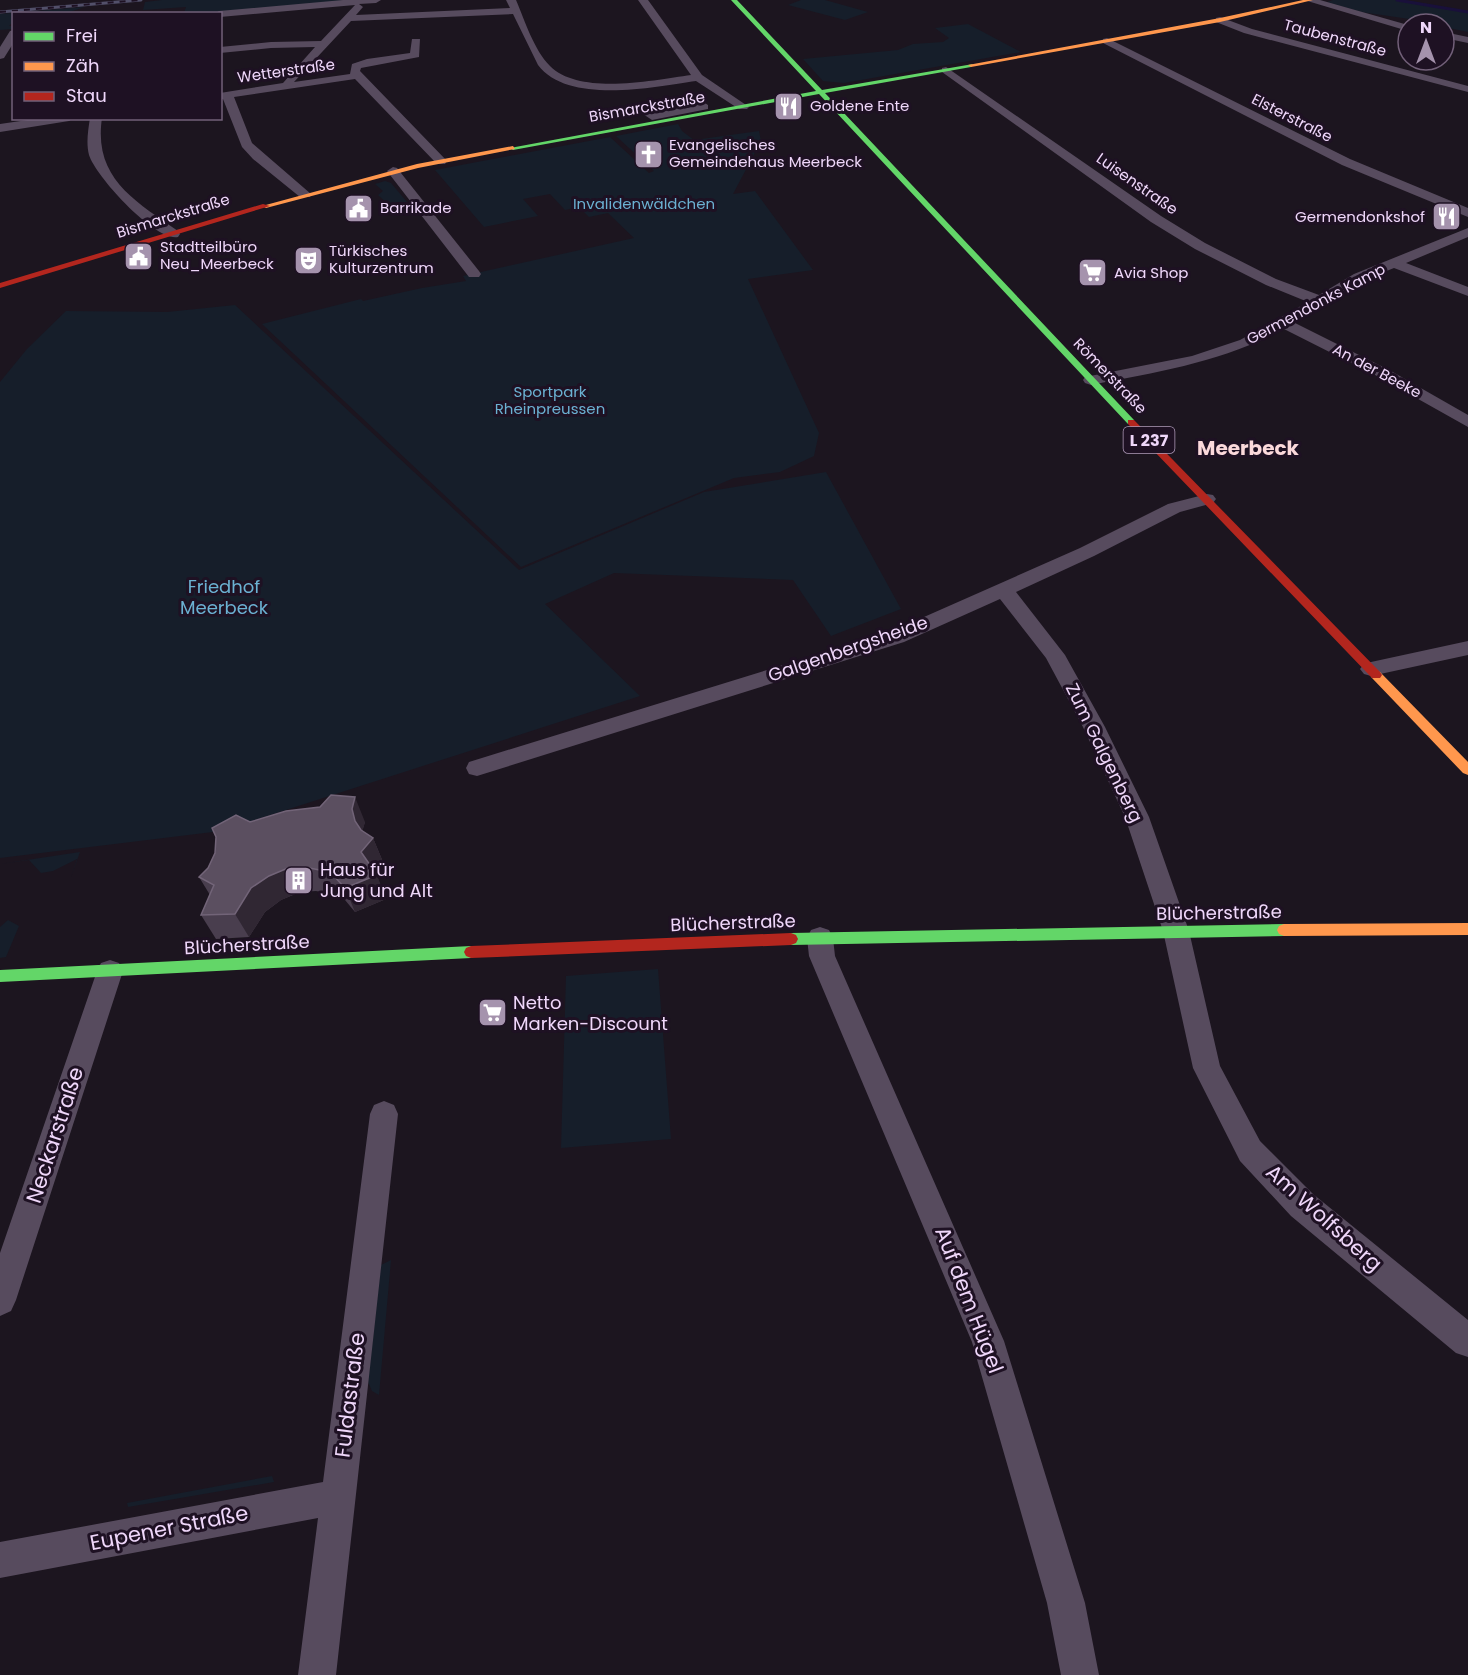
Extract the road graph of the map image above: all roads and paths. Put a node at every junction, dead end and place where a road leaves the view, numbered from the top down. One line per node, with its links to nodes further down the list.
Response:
1 (376, 0): 6 (street)
2 (512, 0): 7 (street)
3 (643, 0): 21 (street)
4 (734, 0): 25 (main road, Römerstraße / L 237)
5 (1309, 0): 10 (main road, Bismarckstraße); 11 (street)
6 (364, 1): 8 (street); 9 (street)
7 (516, 11): 9 (street); 21 (street)
8 (222, 14)
9 (346, 18): 15 (street)
10 (1220, 20): 14 (main road, Bismarckstraße); 22 (street, Taubenstraße)
11 (1396, 25)
12 (12, 35): 17 (street)
13 (416, 41): 20 (street)
14 (1107, 41): 18 (main road, Bismarckstraße); 34 (street, Elsterstraße)
15 (324, 44): 16 (street); 23 (street)
16 (222, 50)
17 (0, 56)
18 (946, 70): 25 (main road, Bismarckstraße); 41 (street, Luisenstraße)
19 (1460, 73): 22 (street)
20 (355, 76): 23 (street, Wetterstraße); 31 (street)
21 (698, 77): 27 (street)
22 (1443, 82): 24 (street, Taubenstraße)
23 (288, 86): 26 (street, Wetterstraße)
24 (1468, 89)
25 (822, 93): 27 (main road, Bismarckstraße); 43 (main road, Römerstraße / L 237)
26 (224, 95): 33 (street)
27 (743, 107): 31 (main road, Bismarckstraße)
28 (55, 120): 30 (street)
29 (96, 120): 36 (street)
30 (0, 128)
31 (441, 161): 32 (main road, Bismarckstraße)
32 (393, 171): 33 (main road, Bismarckstraße); 38 (street)
33 (305, 194): 36 (main road, Bismarckstraße)
34 (1468, 213)
35 (1468, 232): 37 (street, Germendonks Kamp)
36 (172, 234): 39 (main road, Bismarckstraße)
37 (1394, 262): 40 (street); 41 (street, Germendonks Kamp)
38 (474, 274)
39 (2, 283)
40 (1468, 292)
41 (1322, 302): 42 (street, Germendonks Kamp)
42 (1284, 323): 43 (street, Germendonks Kamp); 44 (street, An der Beeke)
43 (1091, 380): 45 (main road, Römerstraße / L 237)
44 (1468, 422)
45 (1207, 499): 46 (street, Galgenbergsheide); 48 (main road, Römerstraße / L 237)
46 (1003, 589): 49 (street, Galgenbergsheide); 52 (street, Zum Galgenberg)
47 (1468, 648): 48 (street)
48 (1371, 669): 50 (main road, Römerstraße / L 237)
49 (477, 768)
50 (1468, 770)
51 (1468, 929): 52 (main road, Blücherstraße)
52 (1176, 931): 53 (main road, Blücherstraße); 58 (street, Am Wolfsberg)
53 (820, 938): 54 (main road, Blücherstraße); 62 (street, Auf dem Hügel)
54 (110, 970): 55 (main road, Blücherstraße); 57 (street, Neckarstraße)
55 (0, 976)
56 (384, 1114): 59 (street, Fuldastraße)
57 (0, 1300)
58 (1468, 1341)
59 (338, 1497): 60 (street, Eupener Straße); 61 (street, Fuldastraße)
60 (0, 1560)
61 (317, 1675)
62 (1080, 1675)

